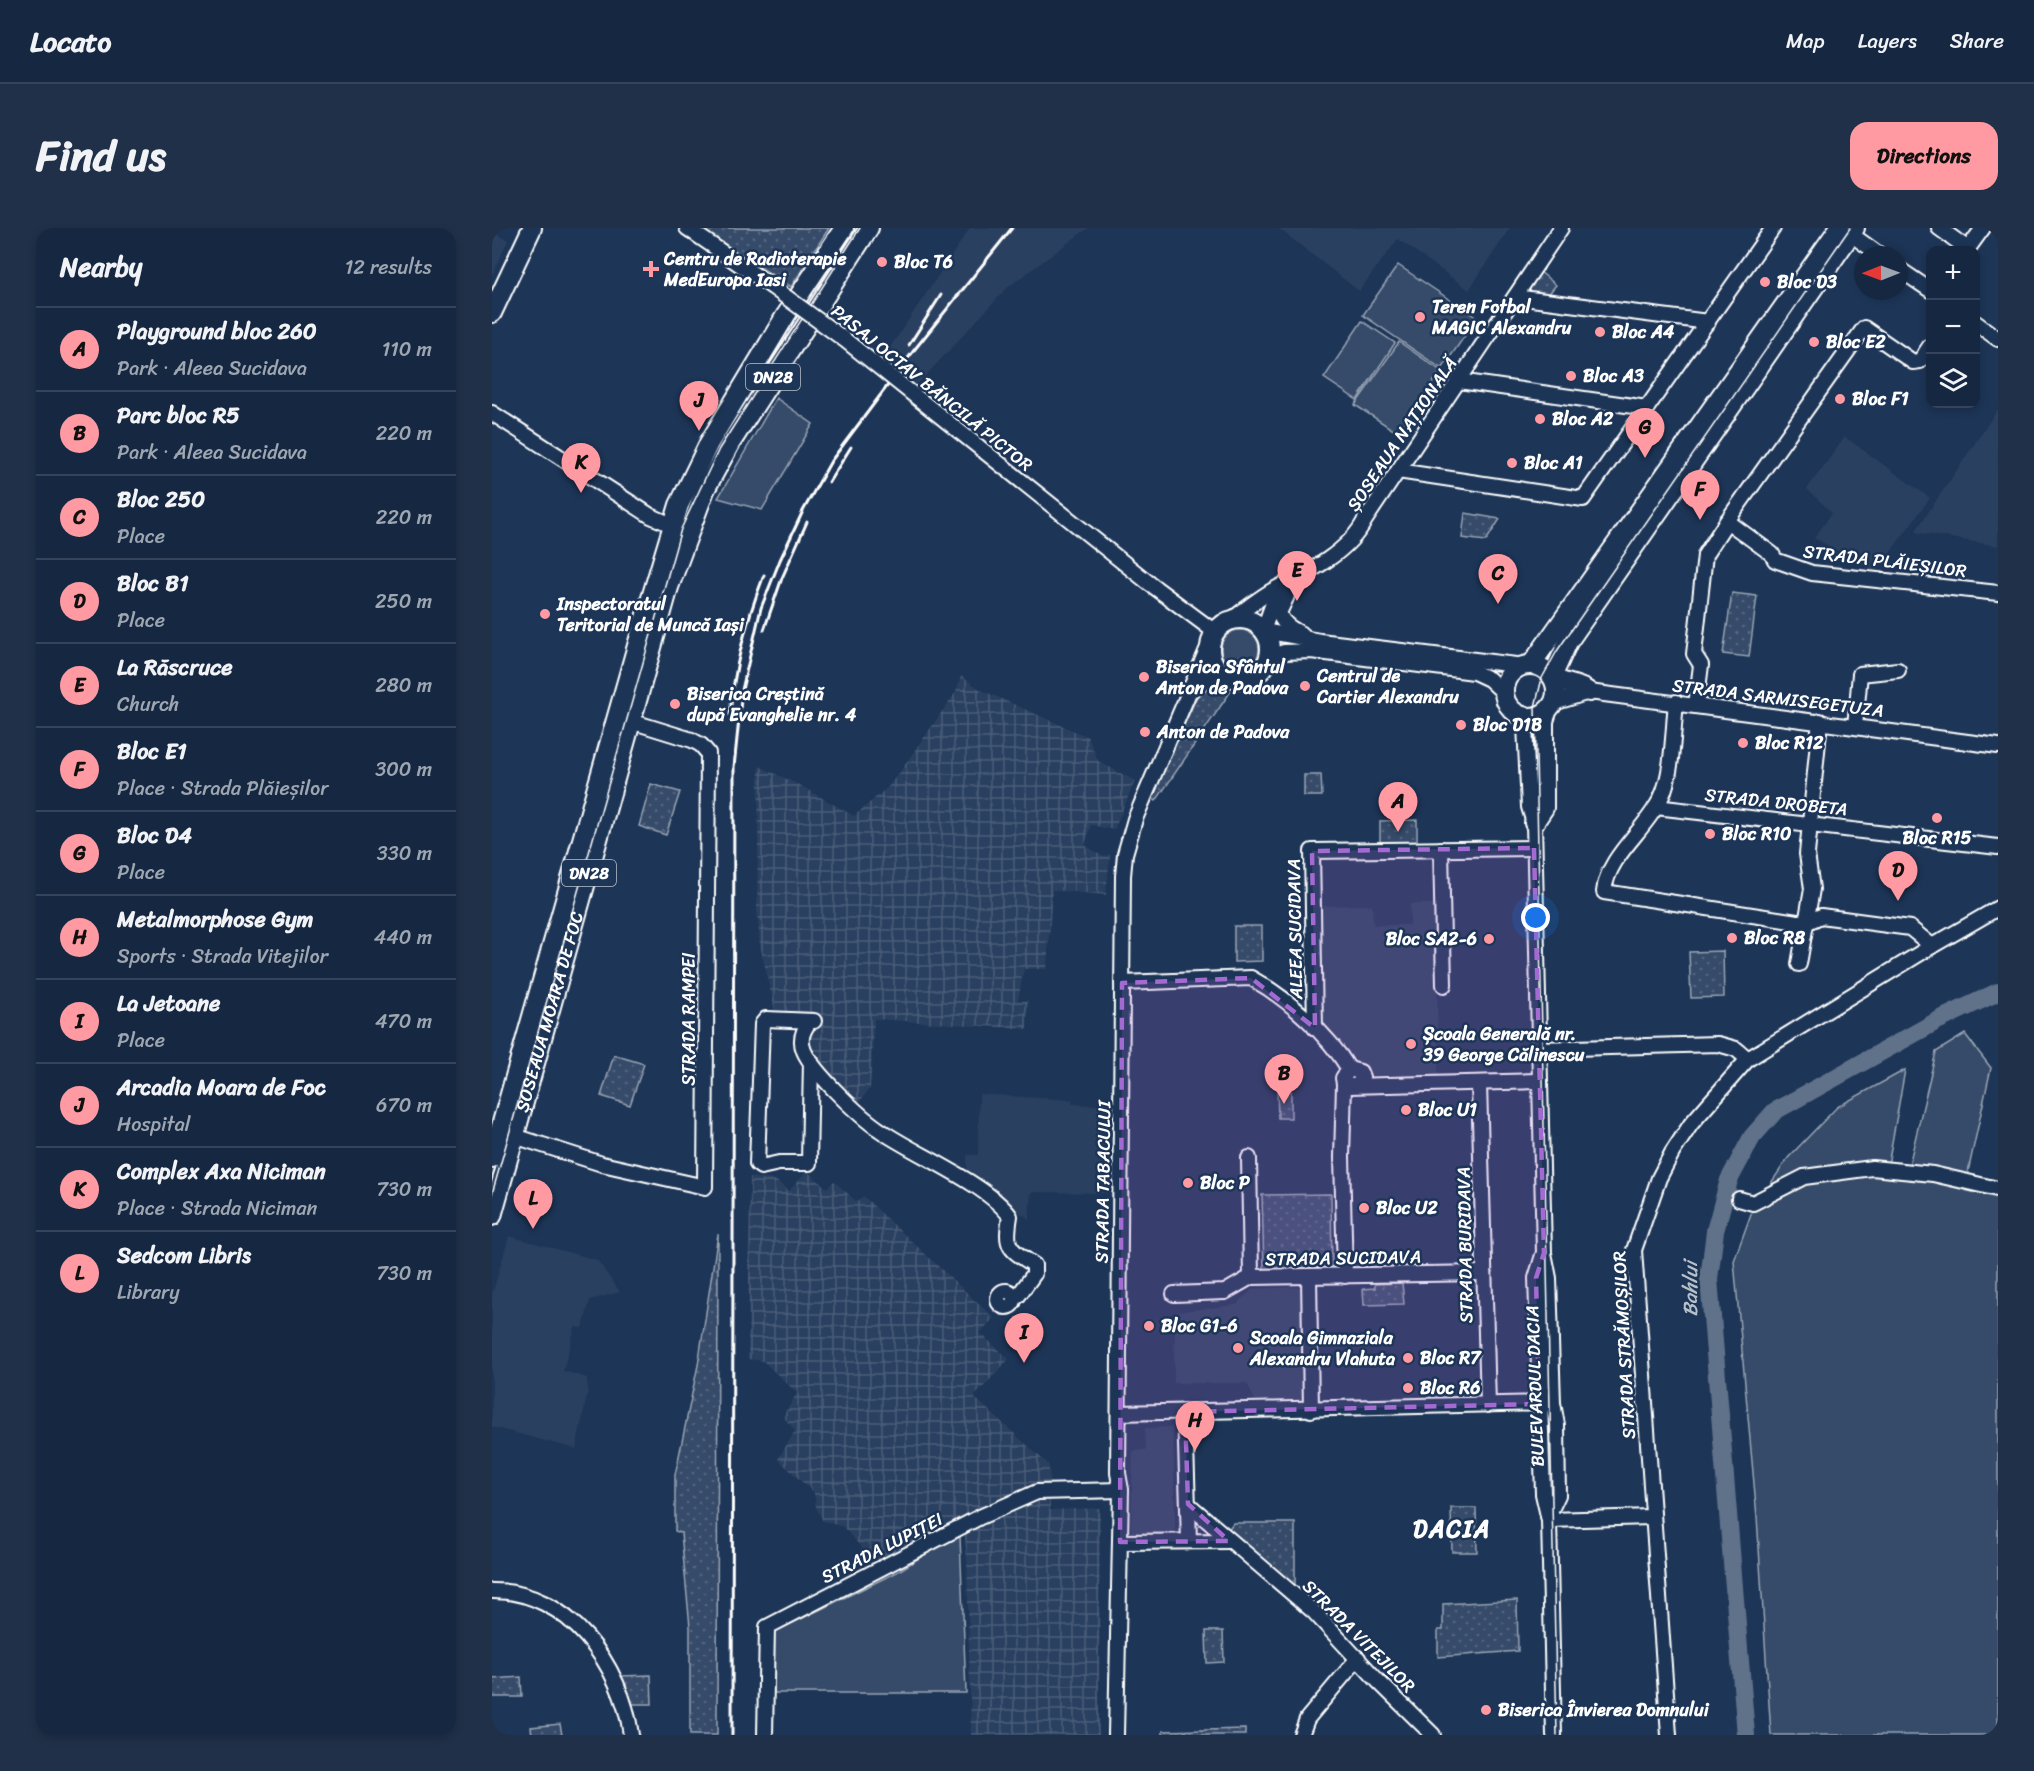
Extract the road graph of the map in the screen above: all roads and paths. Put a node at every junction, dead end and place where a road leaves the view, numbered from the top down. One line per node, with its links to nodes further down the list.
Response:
1 (523, 228): 16 (main road)
2 (532, 228): 18 (main road)
3 (687, 228): 34 (street, PASAJ OCTAV BĂNCILĂ PICTOR, bridge)
4 (844, 228): 28 (main road, ȘOSEAUA MOARA DE FOC / DN28)
5 (869, 228): 28 (main road, DN28)
6 (1561, 228): 17 (street, ȘOSEAUA NAȚIONALĂ)
7 (1773, 228): 19 (street)
8 (1939, 228): 12 (street)
9 (1983, 228): 13 (street)
10 (1847, 230): 11 (street); 36 (main road); 38 (main road)
11 (1868, 246)
12 (1963, 246)
13 (1971, 246)
14 (1908, 275): 15 (street)
15 (1926, 287)
16 (492, 293)
17 (1515, 297): 19 (street); 23 (street, ȘOSEAUA NAȚIONALĂ)
18 (492, 313)
19 (1708, 322): 24 (street)
20 (1980, 326): 21 (street)
21 (1998, 339)
22 (1926, 352): 27 (street)
23 (1458, 381): 24 (street); 26 (street, ȘOSEAUA NAȚIONALĂ)
24 (1647, 408): 26 (street)
25 (492, 413): 28 (street)
26 (1398, 471): 29 (street, ȘOSEAUA NAȚIONALĂ)
27 (1727, 521): 31 (street, STRADA PLĂIEȘILOR); 46 (street)
28 (680, 529): 49 (main road, ȘOSEAUA MOARA DE FOC / DN28)
29 (1313, 568): 30 (street, ȘOSEAUA NAȚIONALĂ); 35 (street)
30 (1294, 581): 32 (street, ȘOSEAUA NAȚIONALĂ); 33 (street, ȘOSEAUA NAȚIONALĂ)
31 (1998, 593)
32 (1231, 620): 33 (main road); 34 (main road)
33 (1263, 631): 35 (street); 37 (main road)
34 (1212, 638): 40 (main road); 42 (street, STRADA TABACULUI)
35 (1311, 639): 38 (street)
36 (1568, 642): 41 (main road); 43 (main road)
37 (1268, 659): 40 (main road); 44 (street)
38 (1527, 666): 41 (main road); 44 (main road)
39 (1898, 670): 51 (street)
40 (1222, 672): 42 (main road)
41 (1552, 677): 43 (main road); 47 (main road)
42 (1193, 687): 63 (street, STRADA TABACULUI)
43 (1586, 690): 45 (street, STRADA SARMISEGETUZA); 47 (street, STRADA SARMISEGETUZA)
44 (1504, 693): 48 (main road)
45 (1676, 702): 46 (street, STRADA SARMISEGETUZA); 53 (street)
46 (1696, 705): 50 (street, STRADA SARMISEGETUZA)
47 (1551, 707): 48 (main road); 54 (main road)
48 (1519, 715): 54 (street, BULEVARDUL DACIA)
49 (624, 719): 74 (main road, ȘOSEAUA MOARA DE FOC / DN28); 74 (street, STRADA RAMPEI)
50 (1820, 721): 51 (street, STRADA SARMISEGETUZA); 55 (street)
51 (1855, 726): 52 (street, STRADA SARMISEGETUZA)
52 (1998, 746)
53 (1656, 807): 55 (street, STRADA DROBETA); 60 (street)
54 (1534, 824): 57 (street, BULEVARDUL DACIA)
55 (1809, 824): 56 (street, STRADA DROBETA); 60 (street)
56 (1998, 847)
57 (1534, 848): 58 (street, ALEEA SUCIDAVA); 66 (street, BULEVARDUL DACIA)
58 (1441, 849): 64 (street); 65 (street, ALEEA SUCIDAVA)
59 (1998, 908): 61 (street, STRADA STRĂMOȘILOR)
60 (1808, 922): 61 (street); 62 (street)
61 (1932, 946): 67 (street, STRADA STRĂMOȘILOR)
62 (1799, 964)
63 (1122, 983): 65 (street); 90 (street, STRADA TABACULUI)
64 (1444, 985)
65 (1315, 1028): 69 (street)
66 (1538, 1049): 67 (street); 70 (street, BULEVARDUL DACIA)
67 (1748, 1059): 93 (street, STRADA STRĂMOȘILOR)
68 (811, 1061): 68 (street); 85 (street)
69 (1349, 1069): 71 (street); 72 (street)
70 (1539, 1081): 73 (street); 86 (street, BULEVARDUL DACIA)
71 (1344, 1084): 72 (street); 82 (street)
72 (1359, 1084): 73 (street)
73 (1479, 1084): 80 (street, STRADA BURIDAVA)
74 (507, 1134): 75 (main road, ȘOSEAUA MOARA DE FOC / DN28); 79 (main road, ȘOSEAUA MOARA DE FOC / DN28)
75 (492, 1158)
76 (1249, 1158): 83 (street, STRADA SUCIDAVA)
77 (1998, 1189): 78 (street)
78 (1739, 1199)
79 (492, 1216)
80 (1483, 1274): 82 (street, STRADA SUCIDAVA); 87 (street, STRADA BURIDAVA)
81 (1309, 1276): 82 (street, STRADA SUCIDAVA); 83 (street, STRADA SUCIDAVA); 88 (street)
82 (1345, 1276)
83 (1251, 1277): 84 (street)
84 (1174, 1294)
85 (1014, 1297)
86 (1546, 1403): 87 (street); 94 (street, BULEVARDUL DACIA)
87 (1488, 1405): 88 (street)
88 (1311, 1410): 89 (street)
89 (1185, 1412): 90 (street); 92 (street)
90 (1119, 1413): 91 (street, STRADA TABACULUI)
91 (1121, 1490): 97 (street, STRADA TABACULUI); 101 (street, STRADA LUPIȚEI)
92 (1188, 1504): 95 (street); 96 (street, STRADA VITEJILOR)
93 (1651, 1517): 94 (street); 106 (street, STRADA STRĂMOȘILOR)
94 (1549, 1518): 105 (street, BULEVARDUL DACIA)
95 (1189, 1541): 96 (street); 97 (street)
96 (1229, 1541): 99 (street, STRADA VITEJILOR)
97 (1120, 1542): 102 (street, STRADA TABACULUI)
98 (492, 1592): 100 (street)
99 (1358, 1658): 103 (street); 104 (street, STRADA VITEJILOR)
100 (632, 1735)
101 (765, 1735)
102 (1116, 1735)
103 (1300, 1735)
104 (1433, 1735)
105 (1554, 1735)
106 (1669, 1735)

